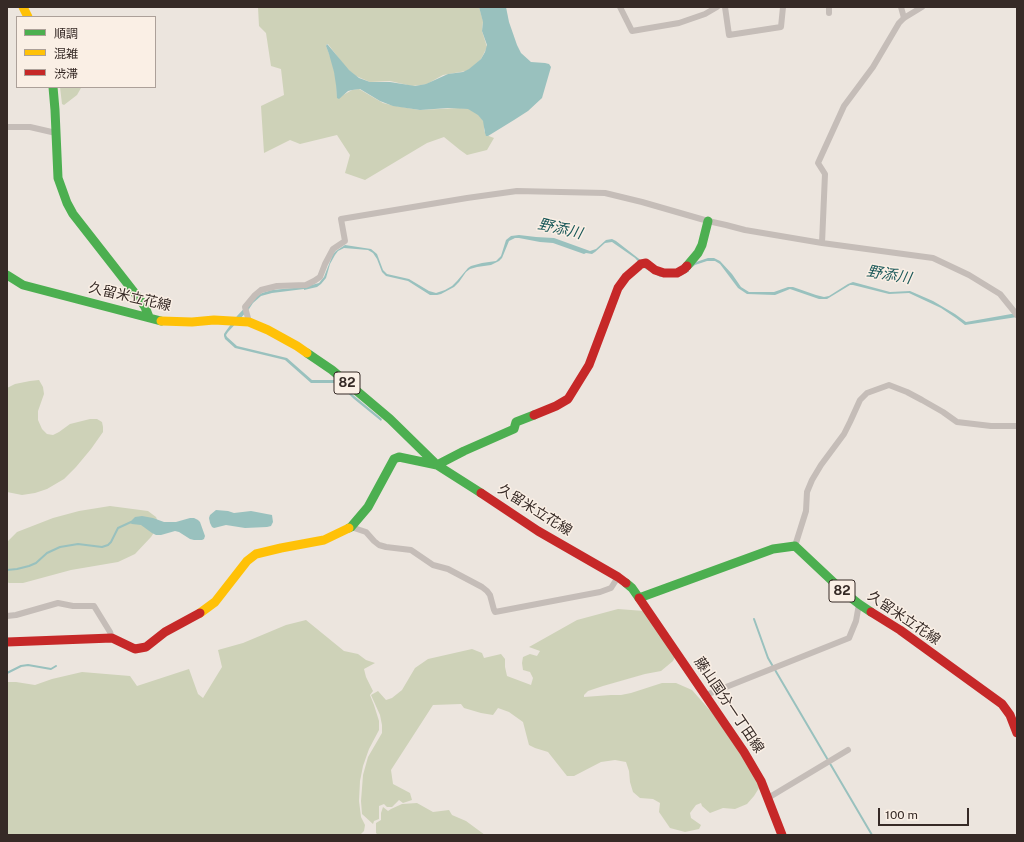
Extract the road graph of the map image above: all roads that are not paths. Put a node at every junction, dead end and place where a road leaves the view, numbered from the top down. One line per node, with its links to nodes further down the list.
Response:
1 (23, 7): 8 (main road)
2 (620, 7): 3 (street)
3 (717, 7)
4 (725, 7): 5 (street)
5 (784, 7)
6 (901, 7): 9 (street)
7 (922, 7): 9 (street)
8 (28, 16)
9 (904, 18): 14 (street)
10 (53, 88): 12 (main road)
11 (7, 127): 12 (street)
12 (56, 133): 17 (main road)
13 (708, 221): 14 (street); 18 (street); 20 (main road)
14 (822, 242): 16 (street)
15 (7, 275): 17 (main road, 久留米立花線 / 82)
16 (1017, 315)
17 (149, 317): 18 (main road, 久留米立花線 / 82)
18 (250, 322): 20 (main road, 久留米立花線 / 82)
19 (1017, 426): 22 (street)
20 (437, 465): 21 (main road); 23 (main road, 久留米立花線 / 82)
21 (351, 527): 23 (street); 27 (main road)
22 (795, 546): 24 (main road); 25 (main road, 久留米立花線 / 82)
23 (618, 577): 24 (main road, 久留米立花線 / 82)
24 (640, 598): 29 (main road, 藤山国分一丁田線)
25 (859, 604): 29 (street); 30 (main road, 久留米立花線 / 82)
26 (7, 616): 27 (street)
27 (112, 638): 28 (main road)
28 (7, 642)
29 (706, 695): 32 (main road, 藤山国分一丁田線)
30 (1017, 733)
31 (848, 750): 32 (street)
32 (768, 798): 33 (main road, 藤山国分一丁田線)
33 (782, 835)

